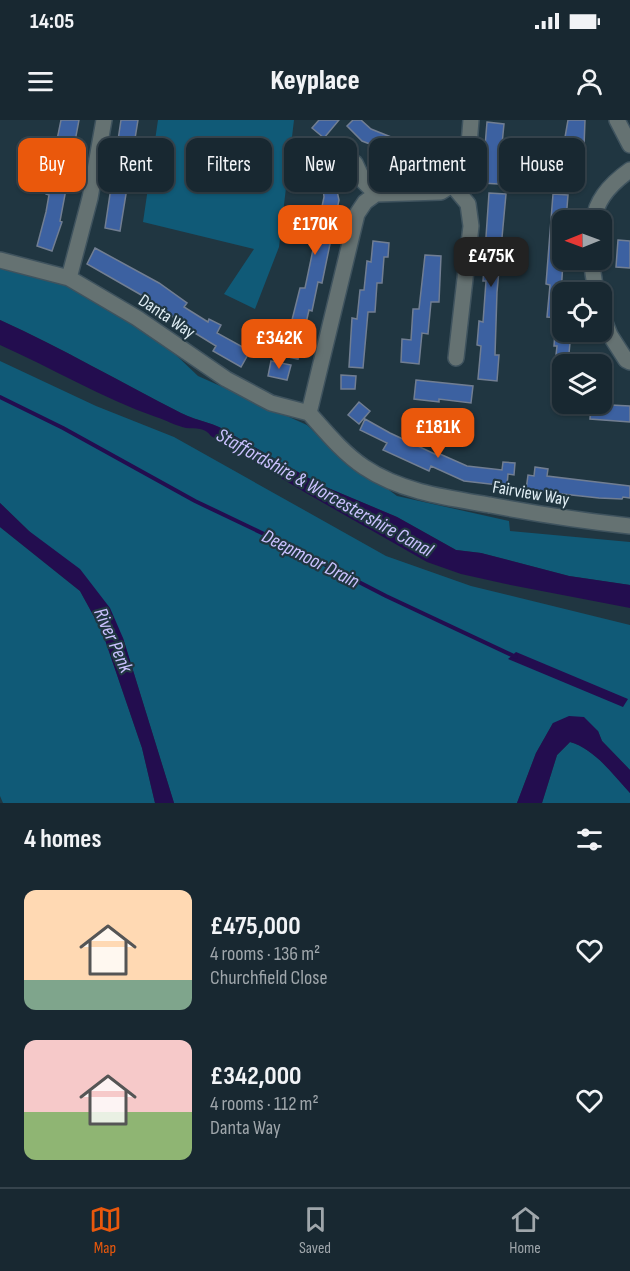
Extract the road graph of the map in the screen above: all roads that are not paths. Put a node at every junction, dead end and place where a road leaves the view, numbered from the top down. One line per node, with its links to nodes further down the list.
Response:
1 (104, 120): 13 (street)
2 (471, 120): 4 (street)
3 (617, 120): 5 (street)
4 (470, 138)
5 (630, 145)
6 (357, 167): 10 (street)
7 (630, 170): 11 (street)
8 (441, 192): 10 (street)
9 (458, 192): 15 (street)
10 (376, 194): 17 (street)
11 (598, 210)
12 (0, 260): 13 (street, Danta Way)
13 (69, 278): 17 (street, Danta Way)
14 (612, 338): 16 (street)
15 (456, 358)
16 (630, 362)
17 (309, 413): 18 (street, Fairview Way)
18 (630, 526)

